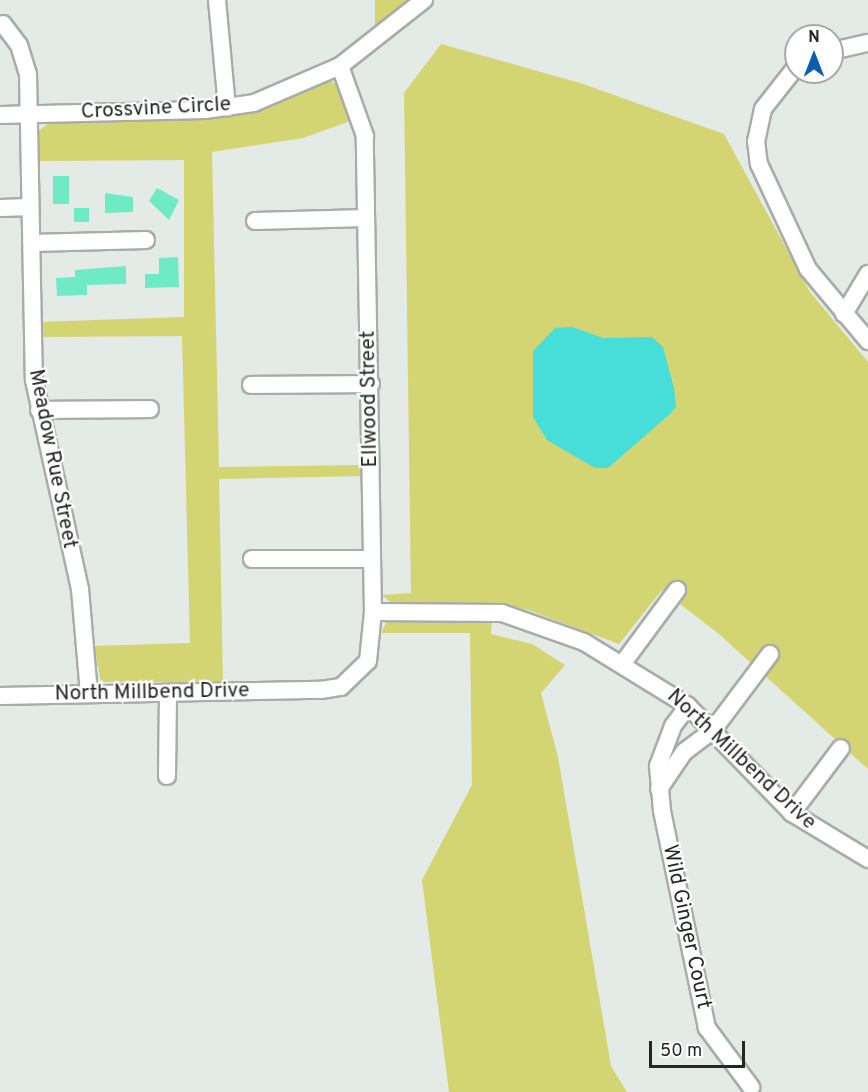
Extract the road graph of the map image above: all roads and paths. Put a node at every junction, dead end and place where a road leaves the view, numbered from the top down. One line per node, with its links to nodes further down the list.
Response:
1 (217, 0): 8 (street)
2 (424, 0): 6 (street, Crossvine Circle)
3 (3, 24): 9 (street, Meadow Rue Street)
4 (868, 43): 5 (street)
5 (844, 48)
6 (340, 66): 8 (street, Crossvine Circle); 13 (street, Ellwood Street)
7 (784, 80): 18 (street)
8 (227, 108): 9 (street, Crossvine Circle)
9 (32, 114): 10 (street, Crossvine Circle); 12 (street, Meadow Rue Street)
10 (0, 115)
11 (0, 207): 12 (street)
12 (30, 207): 16 (street, Meadow Rue Street)
13 (366, 218): 14 (street); 20 (street, Ellwood Street)
14 (255, 221)
15 (146, 240): 16 (street)
16 (32, 243): 23 (street, Meadow Rue Street)
17 (868, 274): 18 (street)
18 (844, 314): 19 (street)
19 (868, 341)
20 (371, 384): 21 (street); 25 (street, Ellwood Street)
21 (250, 385)
22 (150, 409): 23 (street)
23 (39, 410): 32 (street, Meadow Rue Street)
24 (252, 559): 25 (street)
25 (371, 559): 27 (street, Ellwood Street)
26 (677, 590): 29 (street)
27 (373, 612): 29 (street, North Millbend Drive); 30 (street, Ellwood Street)
28 (770, 654): 35 (street)
29 (623, 663): 34 (street, North Millbend Drive)
30 (304, 691): 31 (street, North Millbend Drive)
31 (168, 693): 32 (street, North Millbend Drive); 37 (street)
32 (89, 694): 33 (street, North Millbend Drive)
33 (0, 696)
34 (688, 706): 35 (street, North Millbend Drive); 38 (street, Wild Ginger Court)
35 (713, 730): 38 (street); 39 (street, North Millbend Drive)
36 (841, 748): 39 (street)
37 (167, 776)
38 (659, 789): 41 (street, Wild Ginger Court)
39 (792, 813): 40 (street, North Millbend Drive)
40 (868, 859)
41 (751, 1087)

